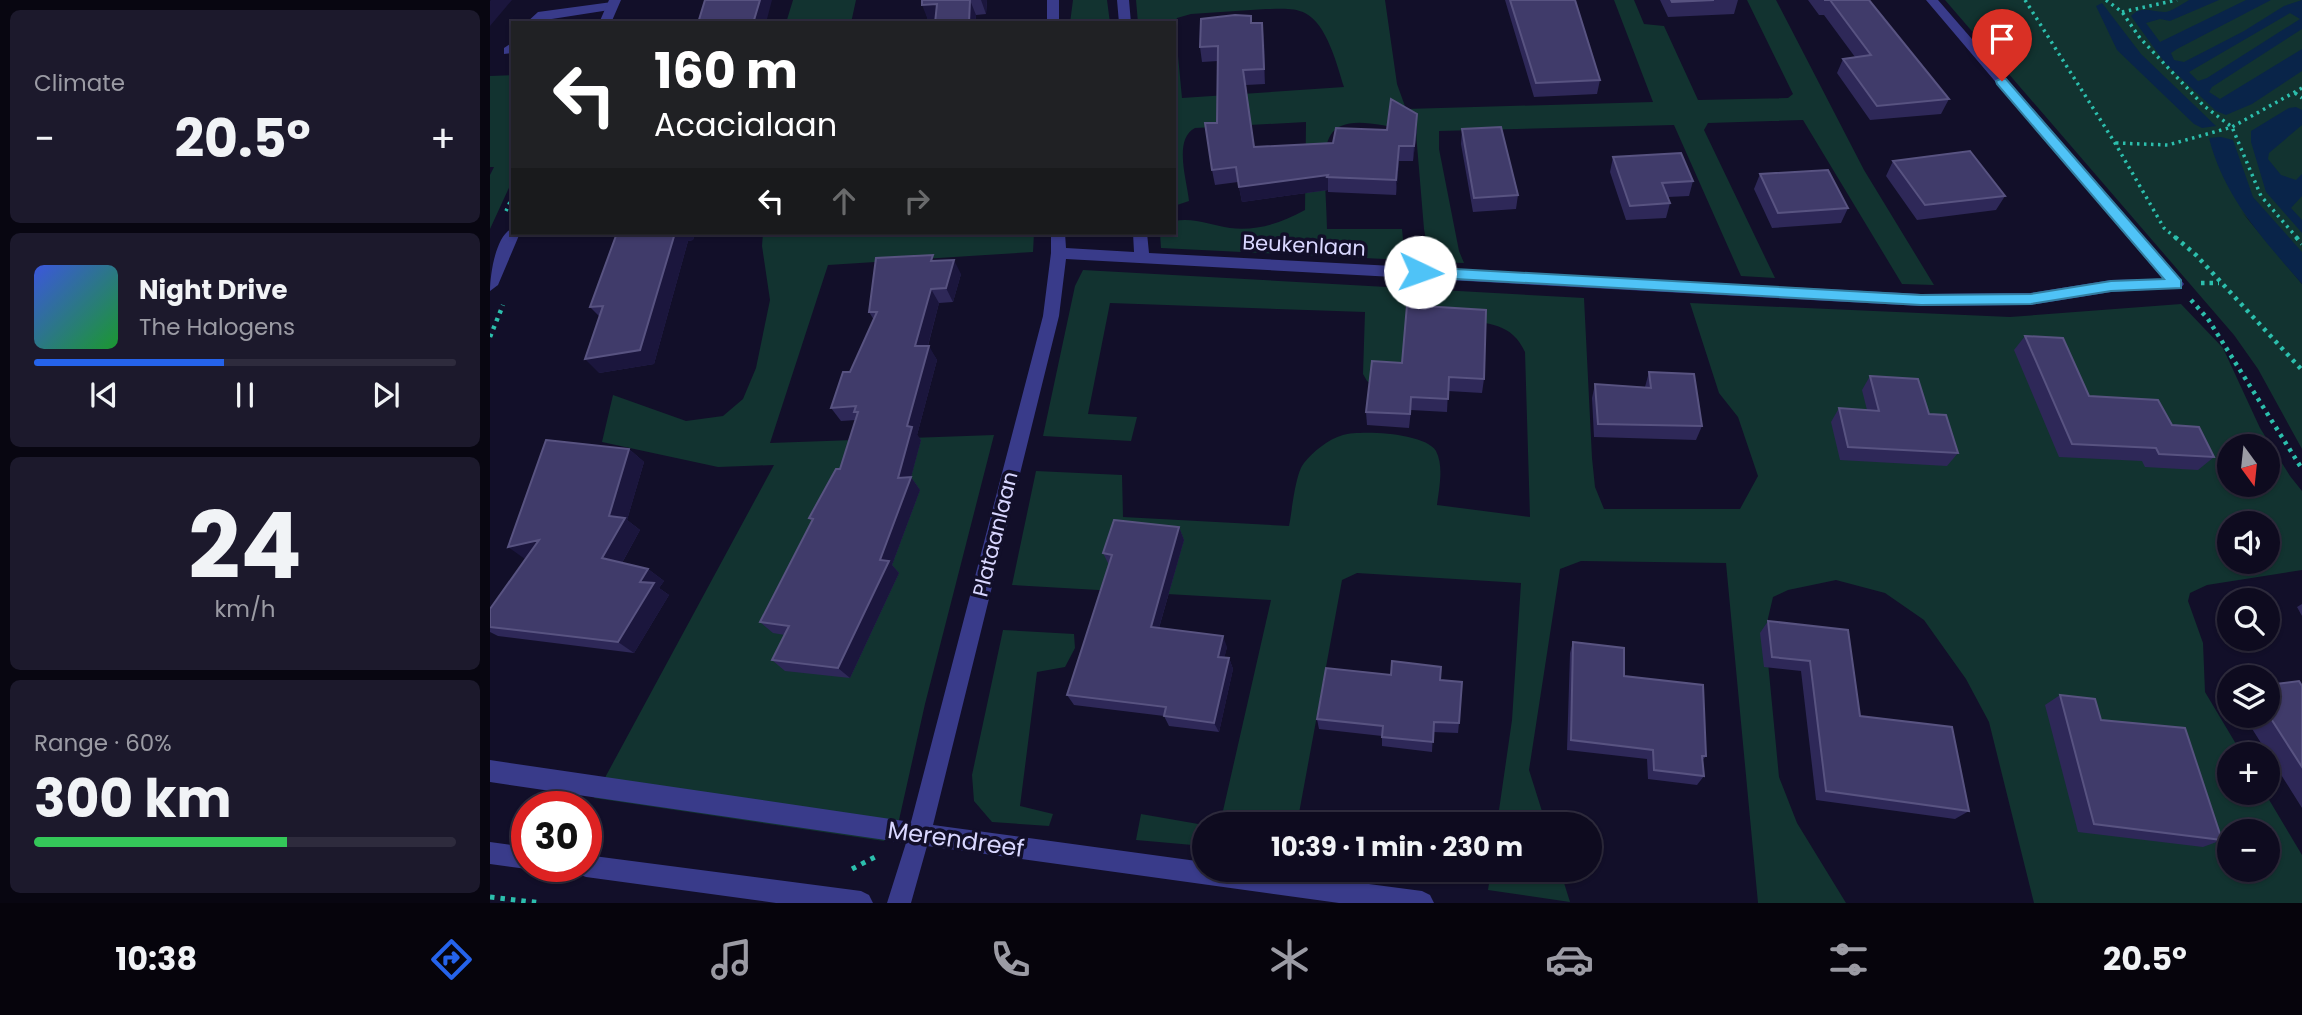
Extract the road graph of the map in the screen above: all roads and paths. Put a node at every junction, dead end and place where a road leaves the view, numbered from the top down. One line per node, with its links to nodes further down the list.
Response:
1 (1053, 0): 11 (street)
2 (1123, 0): 12 (street)
3 (1932, 0): 24 (street)
4 (2025, 0): 17 (path)
5 (2106, 0): 8 (path)
6 (2177, 0): 8 (path)
7 (613, 3): 9 (street); 10 (street)
8 (2122, 12): 16 (path)
9 (534, 21)
10 (606, 21)
11 (1053, 21)
12 (1125, 21)
13 (2302, 88): 14 (path)
14 (2295, 93): 15 (path); 16 (path)
15 (2302, 98)
16 (2232, 127): 17 (path); 21 (path)
17 (2115, 143): 26 (path)
18 (512, 235): 25 (street)
19 (1058, 235): 22 (street, Plataanlaan)
20 (1140, 235): 23 (street)
21 (2302, 244)
22 (1059, 253): 23 (street, Beukenlaan); 29 (street, Plataanlaan)
23 (1142, 257): 24 (street, Beukenlaan)
24 (2176, 284): 27 (path)
25 (490, 285)
26 (2302, 370)
27 (2302, 469)
28 (490, 771): 29 (street, Merendreef)
29 (919, 834): 33 (path); 38 (street, Plataanlaan); 39 (street, Merendreef)
30 (490, 853): 31 (street)
31 (511, 856)
32 (602, 868): 35 (street)
33 (850, 870)
34 (490, 897): 36 (path)
35 (803, 899): 37 (street)
36 (542, 903)
37 (861, 903)
38 (899, 903)
39 (1422, 903)

